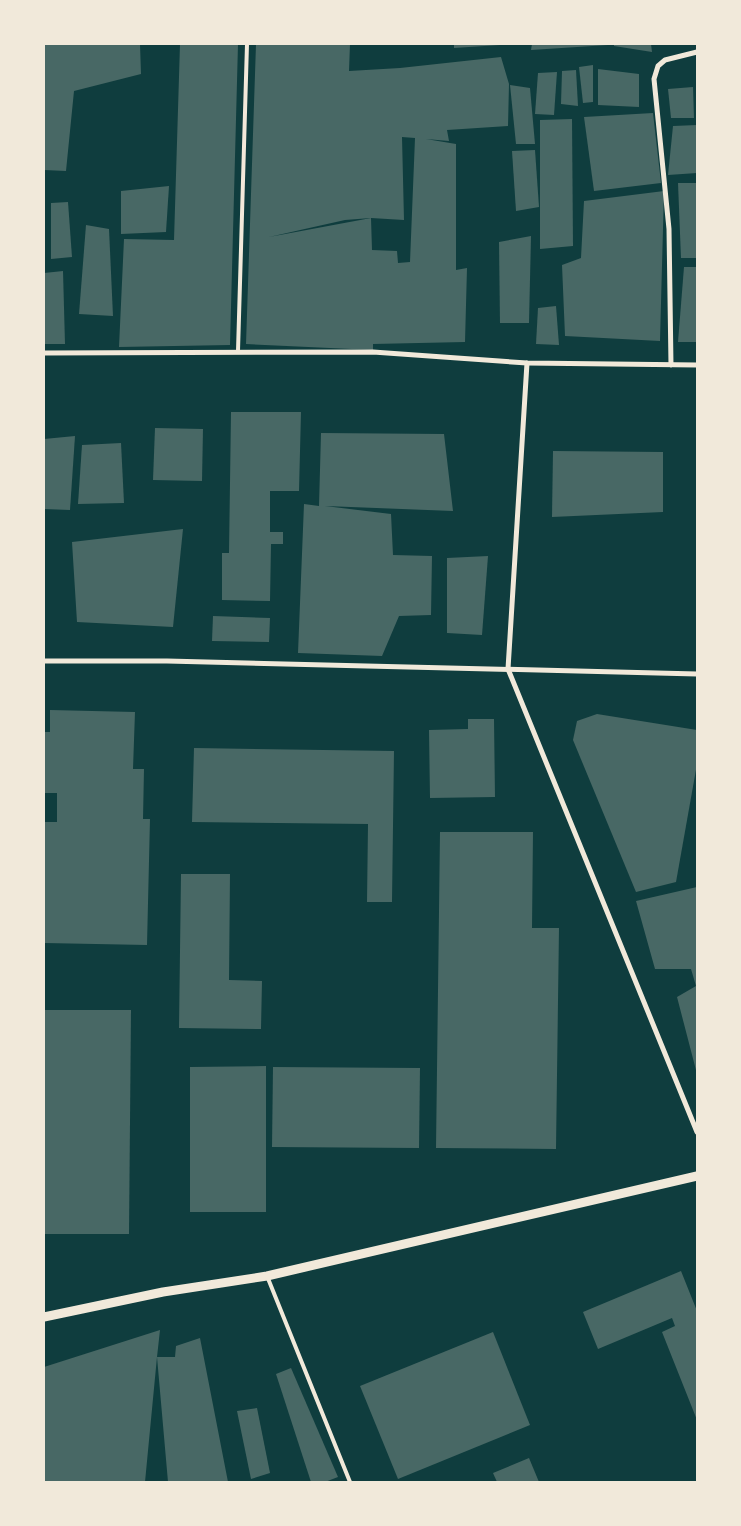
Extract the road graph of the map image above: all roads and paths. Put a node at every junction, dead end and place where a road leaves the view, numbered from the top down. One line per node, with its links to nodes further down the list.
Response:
1 (247, 44): 3 (lane)
2 (697, 52): 6 (street)
3 (238, 351): 4 (street); 5 (street)
4 (44, 353)
5 (527, 363): 6 (street); 9 (street)
6 (671, 364): 7 (street)
7 (697, 365)
8 (44, 661): 9 (street)
9 (508, 669): 10 (street); 11 (street)
10 (697, 674)
11 (697, 1132)
12 (697, 1176): 13 (street)
13 (267, 1276): 14 (street); 15 (lane)
14 (44, 1317)
15 (350, 1482)

